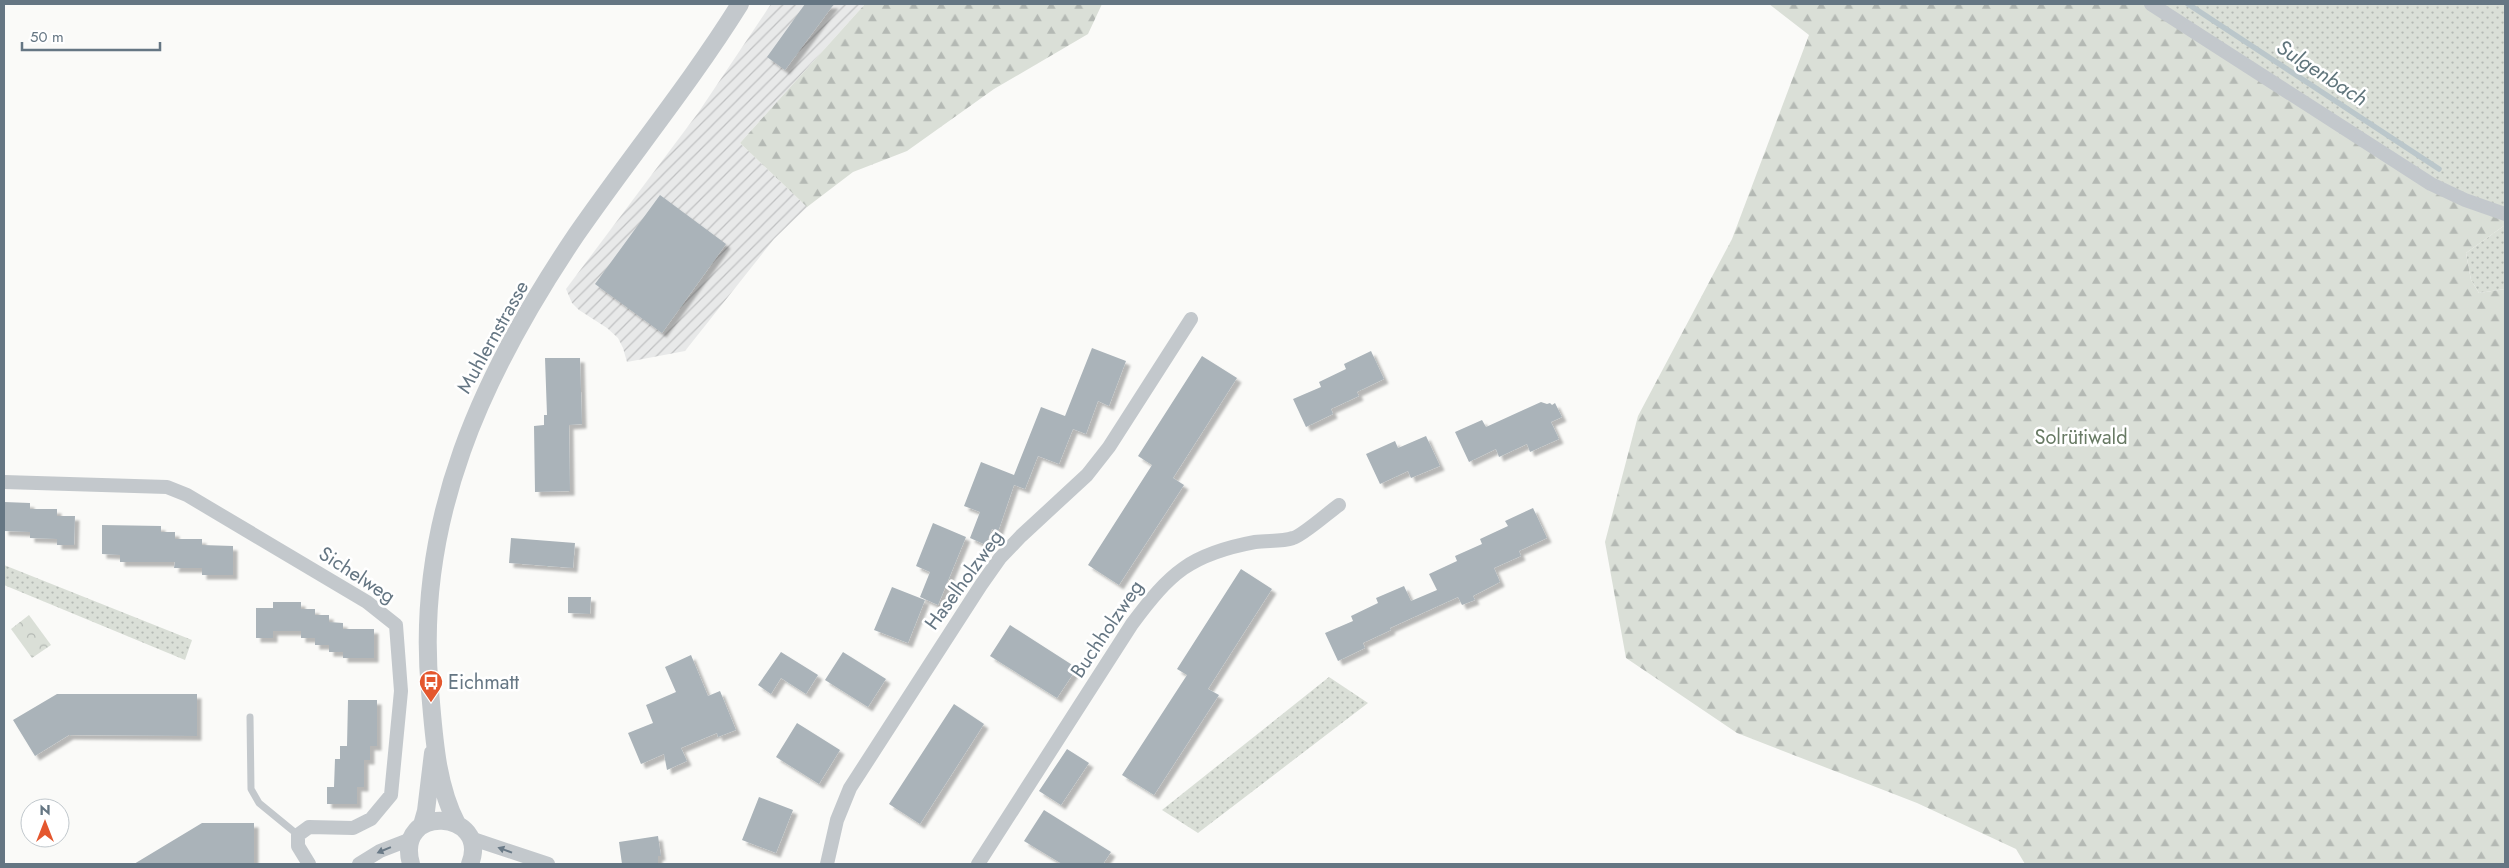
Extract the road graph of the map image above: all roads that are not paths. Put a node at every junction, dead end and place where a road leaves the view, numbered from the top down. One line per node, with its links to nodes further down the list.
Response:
1 (740, 4): 8 (street, Muhlernstrasse)
2 (2151, 4): 3 (street)
3 (2505, 214)
4 (1191, 319): 20 (street, Haselholzweg)
5 (4, 482): 11 (street, Sichelweg)
6 (1339, 505): 21 (street, Buchholzweg)
7 (250, 717): 11 (lane)
8 (434, 743): 9 (street, Muhlernstrasse); 10 (street, Muhlernstrasse)
9 (457, 824): 10 (street); 12 (street, Muhlernstrasse)
10 (422, 825): 13 (street, Muhlernstrasse)
11 (298, 835): 15 (street)
12 (470, 838): 14 (street, one-way to 12); 18 (street)
13 (411, 839): 16 (street, one-way to 16); 17 (street)
14 (544, 863): 19 (street)
15 (309, 864)
16 (359, 864)
17 (411, 864)
18 (470, 864)
19 (515, 864)
20 (827, 864)
21 (978, 864)

